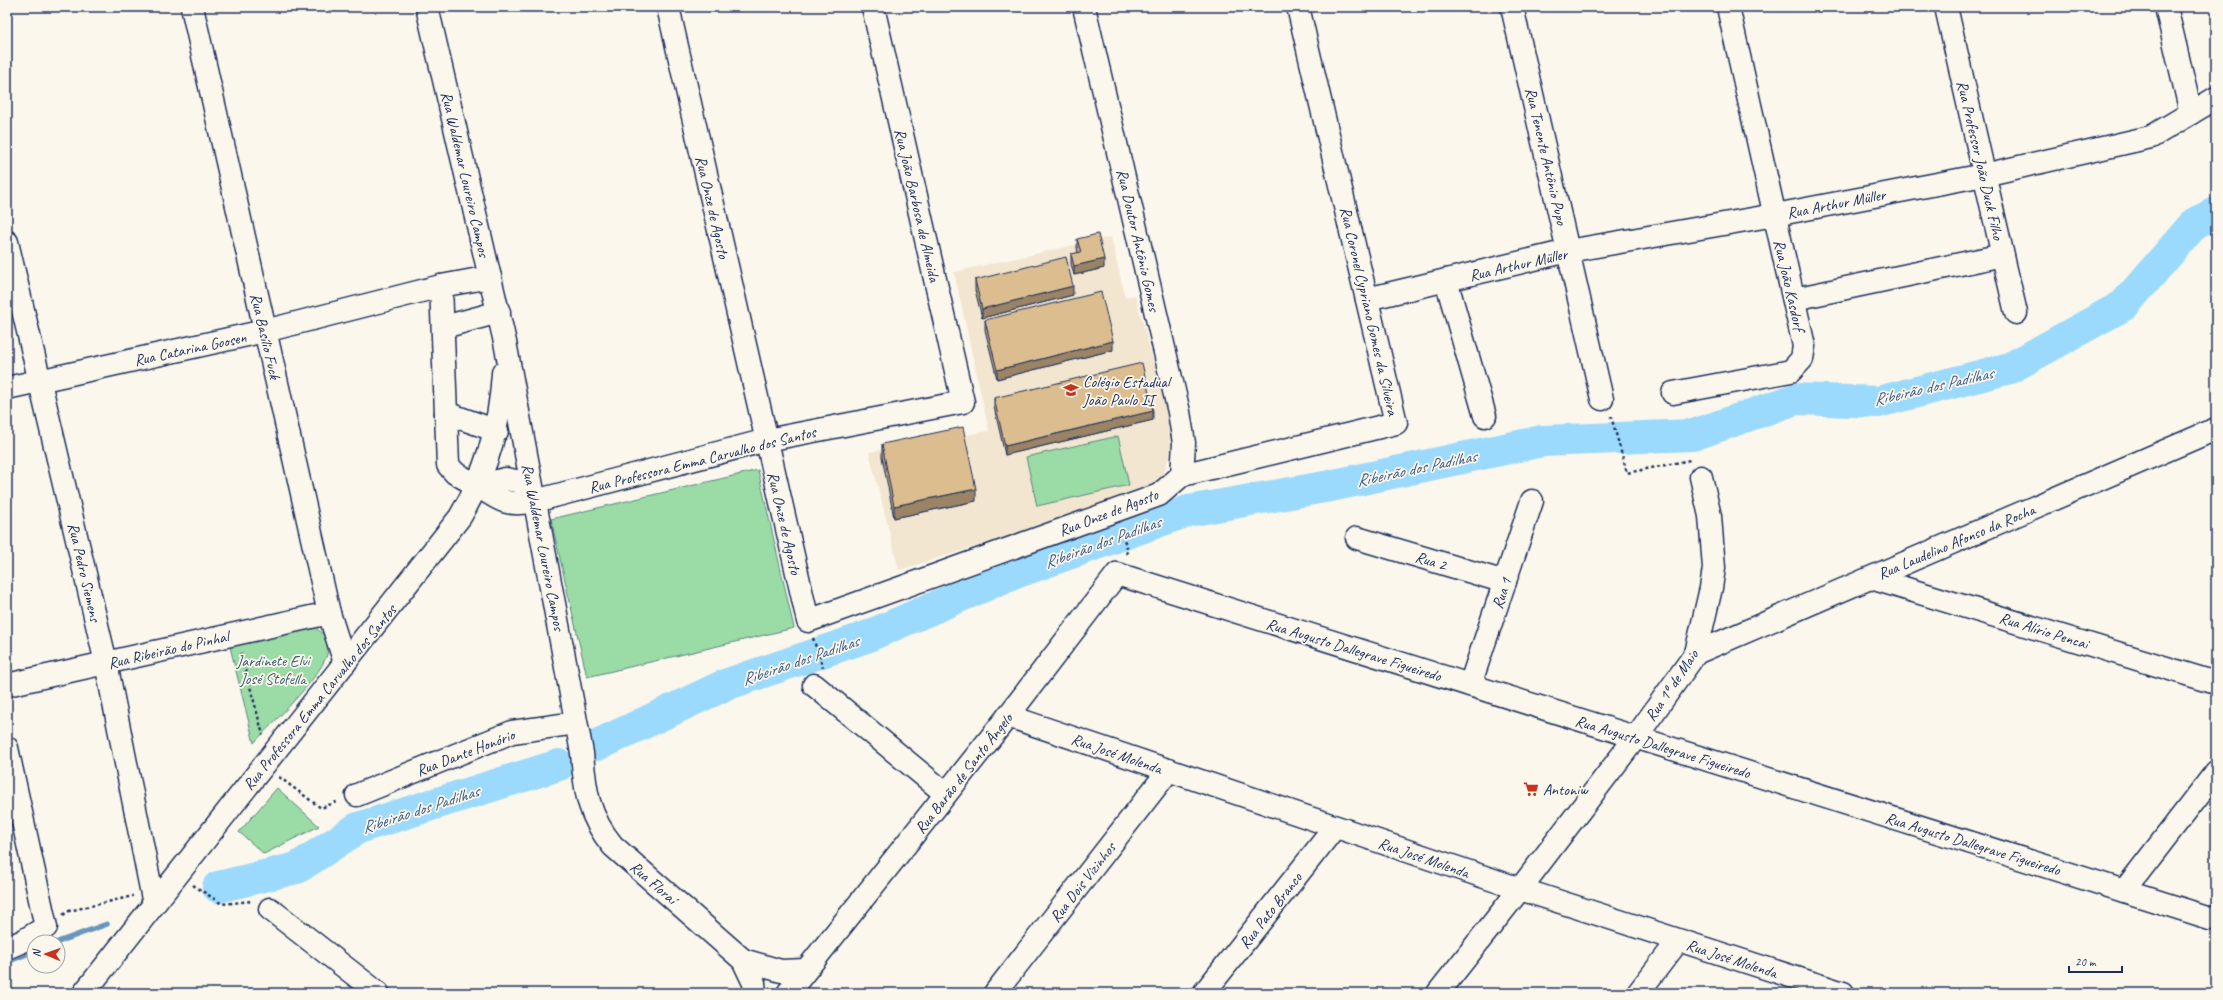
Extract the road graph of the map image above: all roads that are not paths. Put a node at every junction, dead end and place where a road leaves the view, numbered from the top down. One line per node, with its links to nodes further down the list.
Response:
1 (192, 7): 26 (street, Rua Basílio Fuck)
2 (427, 7): 18 (street, Rua Waldemar Loureiro Campos)
3 (668, 7): 38 (street, Rua Onze de Agosto)
4 (873, 7): 31 (street, Rua João Barbosa de Almeida)
5 (1084, 7): 40 (street, Rua Doutor Antônio Gomes)
6 (1298, 7): 21 (street, Rua Coronel Cypriano Gomes da Silveira)
7 (1512, 7): 16 (street, Rua Tenente Antônio Pupo)
8 (1728, 7): 14 (street, Rua João Kasdorf)
9 (1946, 7): 13 (street, Rua Professor João Duck Filho)
10 (2166, 7): 12 (street)
11 (2216, 98): 12 (street, Rua Arthur Müller)
12 (2191, 113): 13 (street, Rua Arthur Müller)
13 (1984, 175): 14 (street, Rua Arthur Müller); 17 (street, Rua Professor João Duck Filho)
14 (1775, 215): 16 (street, Rua Arthur Müller); 22 (street, Rua João Kasdorf)
15 (7, 242): 28 (street, Rua Pedro Siemens)
16 (1568, 251): 19 (street, Rua Arthur Müller); 32 (street, Rua Tenente Antônio Pupo)
17 (2003, 255): 22 (street); 24 (street, Rua Professor João Duck Filho)
18 (490, 277): 20 (street, Rua Catarina Goosen); 23 (street, Rua Waldemar Loureiro Campos)
19 (1446, 280): 21 (street, Rua Arthur Müller); 34 (street, Rua Arthur Müller)
20 (441, 286): 25 (street); 26 (street, Rua Catarina Goosen)
21 (1367, 299): 40 (street, Rua Coronel Cypriano Gomes da Silveira)
22 (1794, 299): 30 (street, Rua João Kasdorf)
23 (498, 312): 25 (street); 27 (street, Rua Waldemar Loureiro Campos)
24 (2016, 313)
25 (444, 327): 33 (street)
26 (265, 331): 28 (street, Rua Catarina Goosen); 49 (street, Rua Basílio Fuck)
27 (505, 342): 36 (street, Rua Waldemar Loureiro Campos); 43 (street, Rua Waldemar Loureiro Campos)
28 (40, 381): 29 (street, Rua Catarina Goosen); 51 (street, Rua Pedro Siemens)
29 (7, 388)
30 (1672, 393)
31 (963, 402): 38 (street, Rua Professora Emma Carvalho dos Santos)
32 (1606, 406)
33 (446, 413): 36 (street); 42 (street, Rua Professora Emma Carvalho dos Santos)
34 (1485, 416)
35 (2216, 429): 37 (street, Rua Laudelino Afonso da Rocha)
36 (497, 431): 42 (street, Rua Waldemar Loureiro Campos)
37 (2193, 439): 39 (street); 47 (street, Rua Laudelino Afonso da Rocha)
38 (766, 440): 40 (street, Rua Onze de Agosto); 43 (street, Rua Professora Emma Carvalho dos Santos)
39 (2216, 446)
40 (1182, 475)
41 (1700, 477): 50 (street, Rua 1º de Maio)
42 (478, 486): 43 (street, Rua Professora Emma Carvalho dos Santos); 52 (street, Rua Professora Emma Carvalho dos Santos)
43 (535, 501): 58 (street, Rua Waldemar Loureiro Campos)
44 (1532, 501): 48 (street, Rua 1)
45 (1357, 538): 48 (street, Rua 2)
46 (1117, 574): 56 (street, Rua Augusto Dallegrave Figueiredo); 57 (street, Rua Barão de Santo Ângelo)
47 (1871, 578): 50 (street, Rua Laudelino Afonso da Rocha); 54 (street, Rua Alírio Pencai)
48 (1505, 582): 56 (street, Rua 1)
49 (329, 613): 51 (street, Rua Ribeirão do Pinhal); 52 (street, Rua Basílio Fuck)
50 (1696, 653): 59 (street, Rua 1º de Maio)
51 (106, 662): 55 (street, Rua Ribeirão do Pinhal); 69 (street, Rua Pedro Siemens)
52 (345, 663): 69 (street, Rua Professora Emma Carvalho dos Santos)
53 (819, 678): 65 (street)
54 (2216, 683)
55 (7, 684)
56 (1470, 685): 59 (street, Rua Augusto Dallegrave Figueiredo)
57 (1008, 716): 62 (street, Rua José Molenda); 65 (street, Rua Barão de Santo Ângelo)
58 (576, 722): 61 (street, Rua Waldemar Loureiro Campos); 64 (street, Rua Dante Honório)
59 (1636, 737): 67 (street, Rua 1º de Maio); 68 (street, Rua Augusto Dallegrave Figueiredo)
60 (7, 748): 73 (street)
61 (582, 753): 74 (street, Rua Floraí)
62 (1169, 770): 66 (street, Rua José Molenda); 80 (street, Rua Dois Vizinhos)
63 (2216, 772): 68 (street)
64 (357, 794)
65 (946, 794): 75 (street, Rua Barão de Santo Ângelo)
66 (1335, 827): 67 (street, Rua José Molenda); 81 (street, Rua Pato Branco)
67 (1520, 889): 72 (street, Rua José Molenda); 82 (street, Rua 1º de Maio)
68 (2124, 891): 71 (street, Rua Augusto Dallegrave Figueiredo)
69 (153, 898): 76 (street, Rua Professora Emma Carvalho dos Santos)
70 (270, 909): 77 (street)
71 (2210, 918)
72 (1678, 941): 83 (street); 84 (street, Rua José Molenda)
73 (7, 948)
74 (743, 960): 75 (street); 78 (street, Rua Floraí)
75 (806, 970): 79 (street, Rua Barão de Santo Ângelo)
76 (84, 993)
77 (378, 993)
78 (755, 993)
79 (788, 993)
80 (995, 993)
81 (1204, 993)
82 (1438, 993)
83 (1638, 993)
84 (1843, 993)

